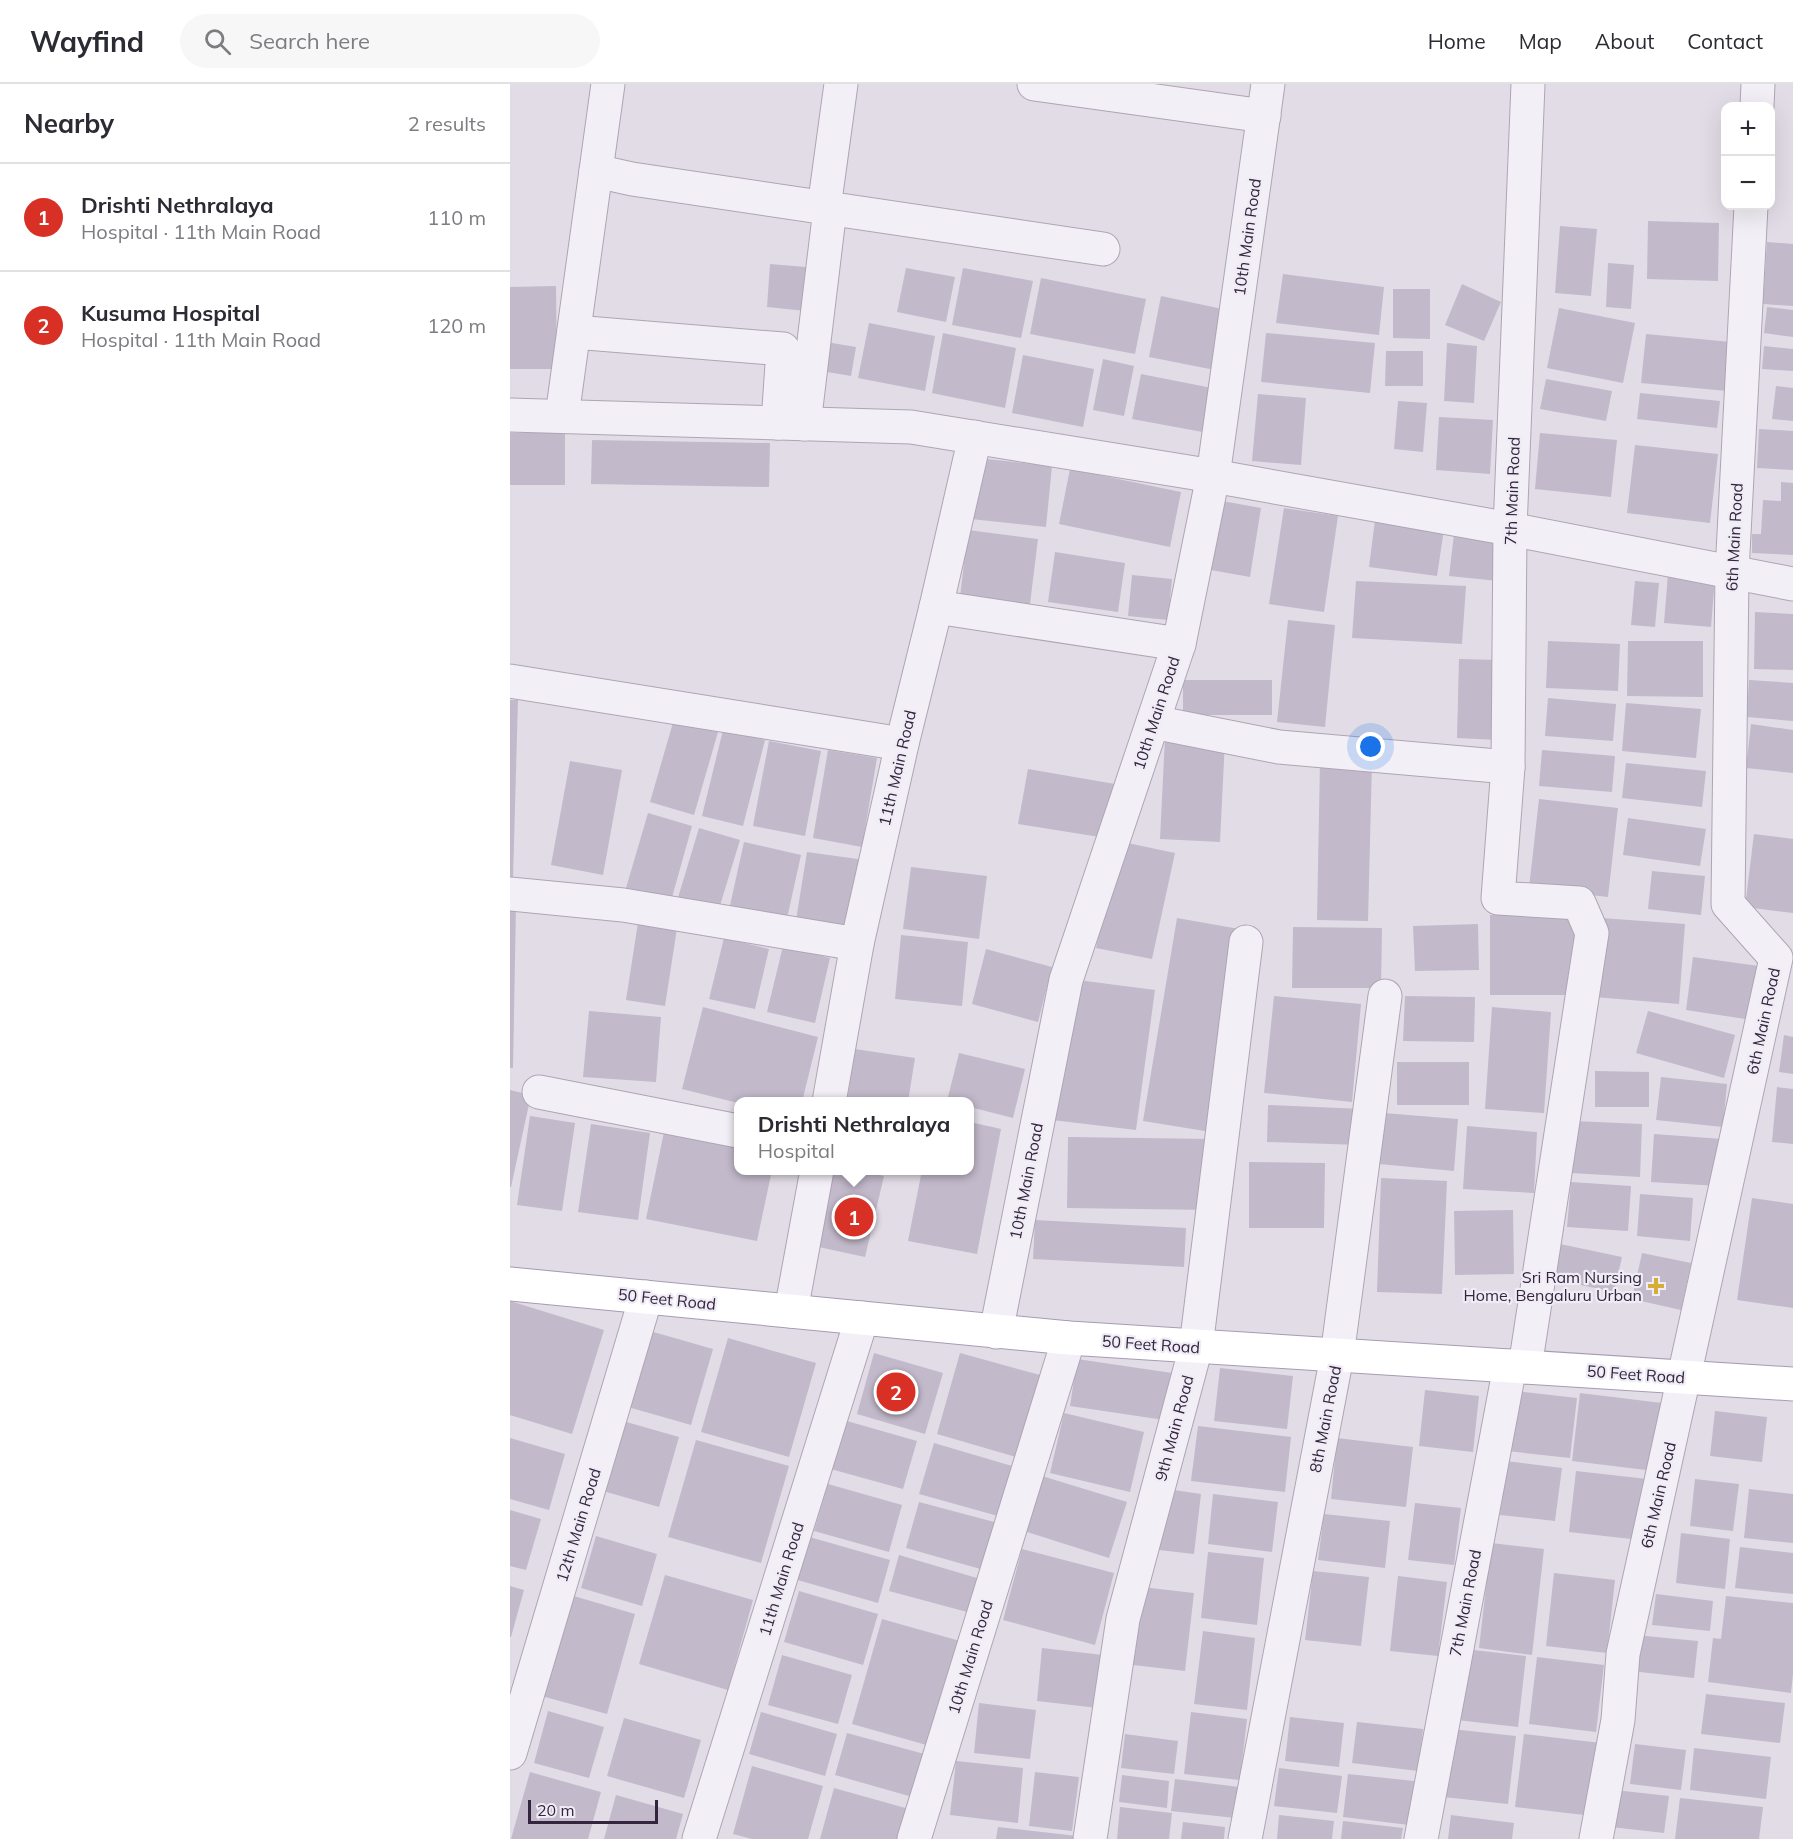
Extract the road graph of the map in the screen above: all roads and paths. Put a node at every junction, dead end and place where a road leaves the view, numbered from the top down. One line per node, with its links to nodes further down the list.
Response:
1 (608, 84): 9 (street)
2 (841, 84): 10 (street)
3 (1034, 84): 8 (street)
4 (1268, 84): 8 (street, 10th Main Road)
5 (1528, 84): 19 (street, 7th Main Road)
6 (1758, 84): 7 (street)
7 (1757, 102)
8 (1264, 116): 18 (street, 10th Main Road)
9 (596, 171): 10 (street); 13 (street)
10 (827, 208): 12 (street); 16 (street)
11 (1751, 210): 20 (street, 6th Main Road)
12 (1103, 249)
13 (574, 332): 15 (street); 16 (street)
14 (510, 415): 15 (street)
15 (562, 417): 16 (street)
16 (791, 423): 17 (street)
17 (975, 437): 18 (street); 22 (street, 11th Main Road)
18 (1213, 477): 19 (street); 23 (street, 10th Main Road)
19 (1510, 529): 20 (street); 27 (street, 7th Main Road)
20 (1732, 572): 21 (street); 45 (street, 6th Main Road)
21 (1793, 584)
22 (936, 607): 23 (street); 26 (street, 11th Main Road)
23 (1179, 644): 25 (street, 10th Main Road)
24 (510, 681): 26 (street)
25 (1153, 722): 27 (street); 40 (street, 10th Main Road)
26 (902, 744): 30 (street, 11th Main Road)
27 (1508, 767): 44 (street, 7th Main Road)
28 (510, 894): 30 (street)
29 (1246, 942): 42 (street, 9th Main Road)
30 (857, 944): 33 (street, 11th Main Road)
31 (1385, 996): 43 (street, 8th Main Road)
32 (539, 1092): 34 (street)
33 (830, 1097)
34 (734, 1130)
35 (816, 1175): 38 (street)
36 (510, 1284): 37 (main road, 50 Feet Road)
37 (646, 1297): 38 (main road, 50 Feet Road); 47 (street, 12th Main Road)
38 (791, 1311): 39 (main road, 50 Feet Road)
39 (862, 1318): 40 (main road, 50 Feet Road); 48 (street, 11th Main Road)
40 (996, 1332): 41 (main road, 50 Feet Road)
41 (1069, 1338): 42 (main road, 50 Feet Road); 49 (street, 10th Main Road)
42 (1196, 1347): 43 (main road, 50 Feet Road); 50 (street, 9th Main Road)
43 (1337, 1356): 44 (main road, 50 Feet Road); 51 (street, 8th Main Road)
44 (1518, 1367): 45 (main road, 50 Feet Road); 52 (street, 7th Main Road)
45 (1684, 1377): 46 (main road, 50 Feet Road); 53 (street, 6th Main Road)
46 (1793, 1384)
47 (510, 1753)
48 (699, 1839)
49 (914, 1839)
50 (1090, 1839)
51 (1245, 1839)
52 (1421, 1839)
53 (1596, 1839)

